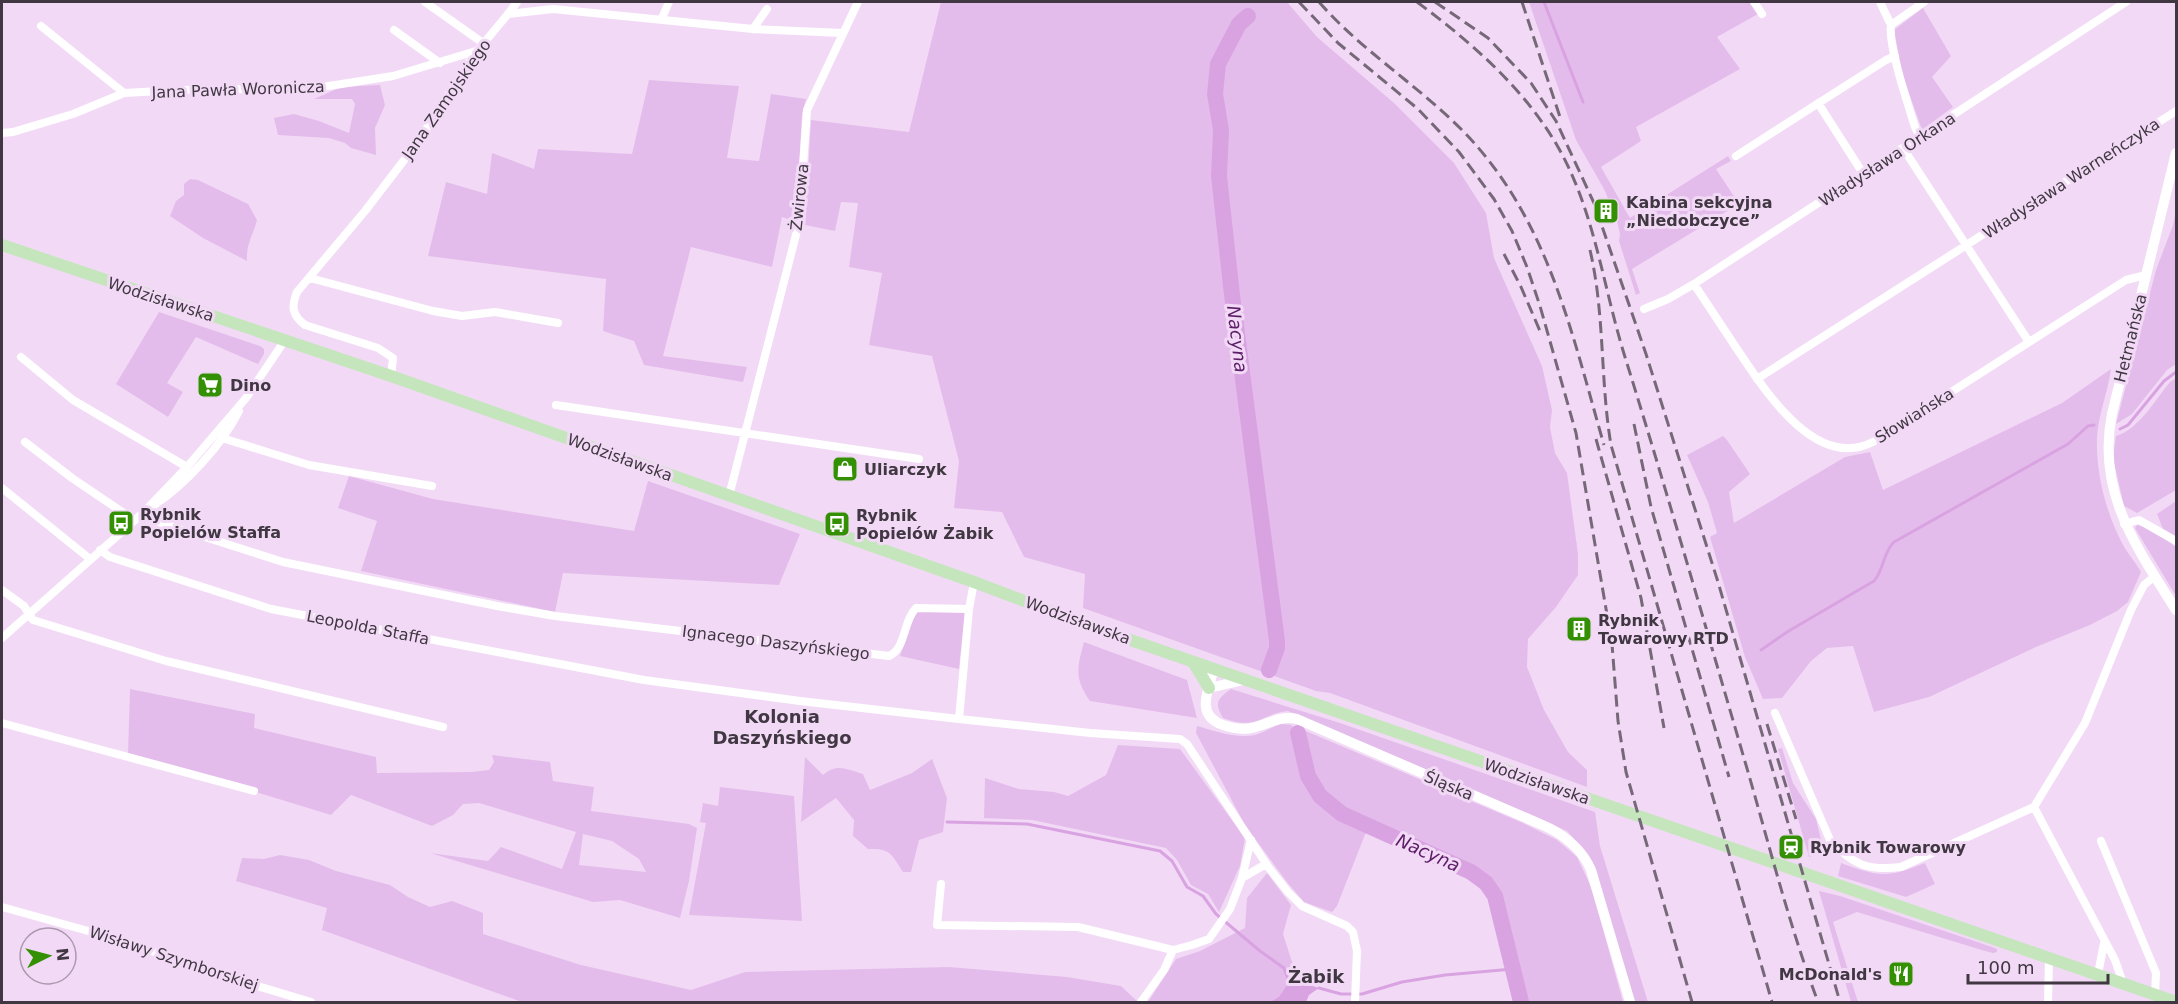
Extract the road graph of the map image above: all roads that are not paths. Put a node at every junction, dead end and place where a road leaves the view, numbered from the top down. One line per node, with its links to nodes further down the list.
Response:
1 (425, 2): 18 (street)
2 (517, 2): 10 (street, Jana Zamojskiego)
3 (669, 2): 12 (street)
4 (858, 2): 17 (street, Żwirowa)
5 (1754, 2): 11 (street)
6 (1880, 2): 13 (street)
7 (1924, 2): 13 (street)
8 (2126, 2): 26 (street, Władysława Orkana)
9 (767, 9): 15 (street)
10 (508, 14): 12 (street); 18 (street, Jana Zamojskiego)
11 (1762, 14)
12 (662, 18): 15 (street)
13 (1891, 25): 20 (street)
14 (41, 26): 22 (street)
15 (753, 29): 17 (street)
16 (394, 30): 21 (street)
17 (842, 33): 45 (street, Żwirowa)
18 (483, 43): 19 (street, Jana Zamojskiego)
19 (476, 51): 21 (street, Jana Pawła Woronicza); 34 (street, Jana Zamojskiego)
20 (1895, 56): 23 (street); 26 (street)
21 (440, 63): 22 (street, Jana Pawła Woronicza)
22 (124, 93): 25 (street, Jana Pawła Woronicza)
23 (1818, 103): 29 (street); 30 (street)
24 (2176, 111): 32 (street, Władysława Warneńczyka)
25 (2, 133)
26 (1920, 137): 27 (street, Władysława Orkana)
27 (1903, 148): 30 (street, Władysława Orkana); 32 (street, Władysława Warneńczyka)
28 (2176, 153): 33 (street, Hetmańska)
29 (1736, 156)
30 (1864, 175): 35 (street, Władysława Orkana)
31 (2, 245): 38 (main road, Wodzisławska)
32 (1966, 245): 39 (street, Władysława Warneńczyka); 42 (street, Władysława Warneńczyka)
33 (2146, 275): 39 (street, Słowiańska); 54 (street, Hetmańska)
34 (310, 278): 37 (street); 41 (street, Jana Zamojskiego)
35 (1694, 284): 36 (street, Władysława Orkana); 42 (street, Słowiańska)
36 (1644, 309)
37 (558, 323)
38 (285, 340): 41 (main road, Wodzisławska); 43 (street)
39 (2029, 342): 42 (street, Słowiańska)
40 (21, 357): 49 (street)
41 (391, 376): 52 (main road, Wodzisławska)
42 (1757, 379)
43 (246, 398): 46 (street); 49 (street)
44 (556, 405): 45 (street)
45 (745, 434): 48 (street); 52 (street, Żwirowa)
46 (222, 438): 50 (street); 53 (street)
47 (25, 442): 53 (street)
48 (919, 459)
49 (187, 467): 53 (street)
50 (432, 486)
51 (2, 488): 57 (street)
52 (729, 496): 59 (main road, Wodzisławska)
53 (139, 517): 56 (street); 61 (street, Ignacego Daszyńskiego)
54 (2124, 524): 55 (street); 58 (street, Hetmańska)
55 (2176, 542)
56 (100, 550): 57 (street); 70 (street, Leopolda Staffa)
57 (90, 559): 63 (street)
58 (2155, 576): 62 (street, Hetmańska); 74 (street)
59 (974, 582): 61 (street); 65 (main road, Wodzisławska)
60 (2, 590): 63 (street)
61 (969, 609): 70 (street)
62 (2176, 610)
63 (28, 613): 64 (street); 72 (street)
64 (2, 638)
65 (1193, 662): 66 (main road, Wodzisławska); 68 (main road)
66 (1214, 669): 67 (main road, Wodzisławska); 68 (street, Śląska)
67 (1244, 680): 68 (street); 83 (main road, Wodzisławska)
68 (1209, 688): 90 (street, Śląska)
69 (1775, 713): 74 (street)
70 (959, 719): 75 (street)
71 (2, 723): 73 (street)
72 (444, 727)
73 (254, 791)
74 (2034, 807): 81 (street)
75 (1251, 840): 77 (street); 78 (street)
76 (2100, 841): 86 (street)
77 (1266, 864): 78 (street); 89 (street)
78 (1242, 878): 82 (street)
79 (941, 884): 82 (street)
80 (2, 907): 87 (street, Wisławy Szymborskiej)
81 (2104, 941): 84 (street); 85 (street)
82 (1173, 950): 88 (street)
83 (2049, 957): 84 (main road, Wodzisławska); 91 (street)
84 (2098, 974): 85 (main road, Wodzisławska)
85 (2123, 983): 86 (main road, Wodzisławska)
86 (2155, 995): 92 (main road, Wodzisławska)
87 (311, 1002)
88 (1141, 1002)
89 (1355, 1002)
90 (1630, 1002)
91 (2048, 1002)
92 (2176, 1002)

